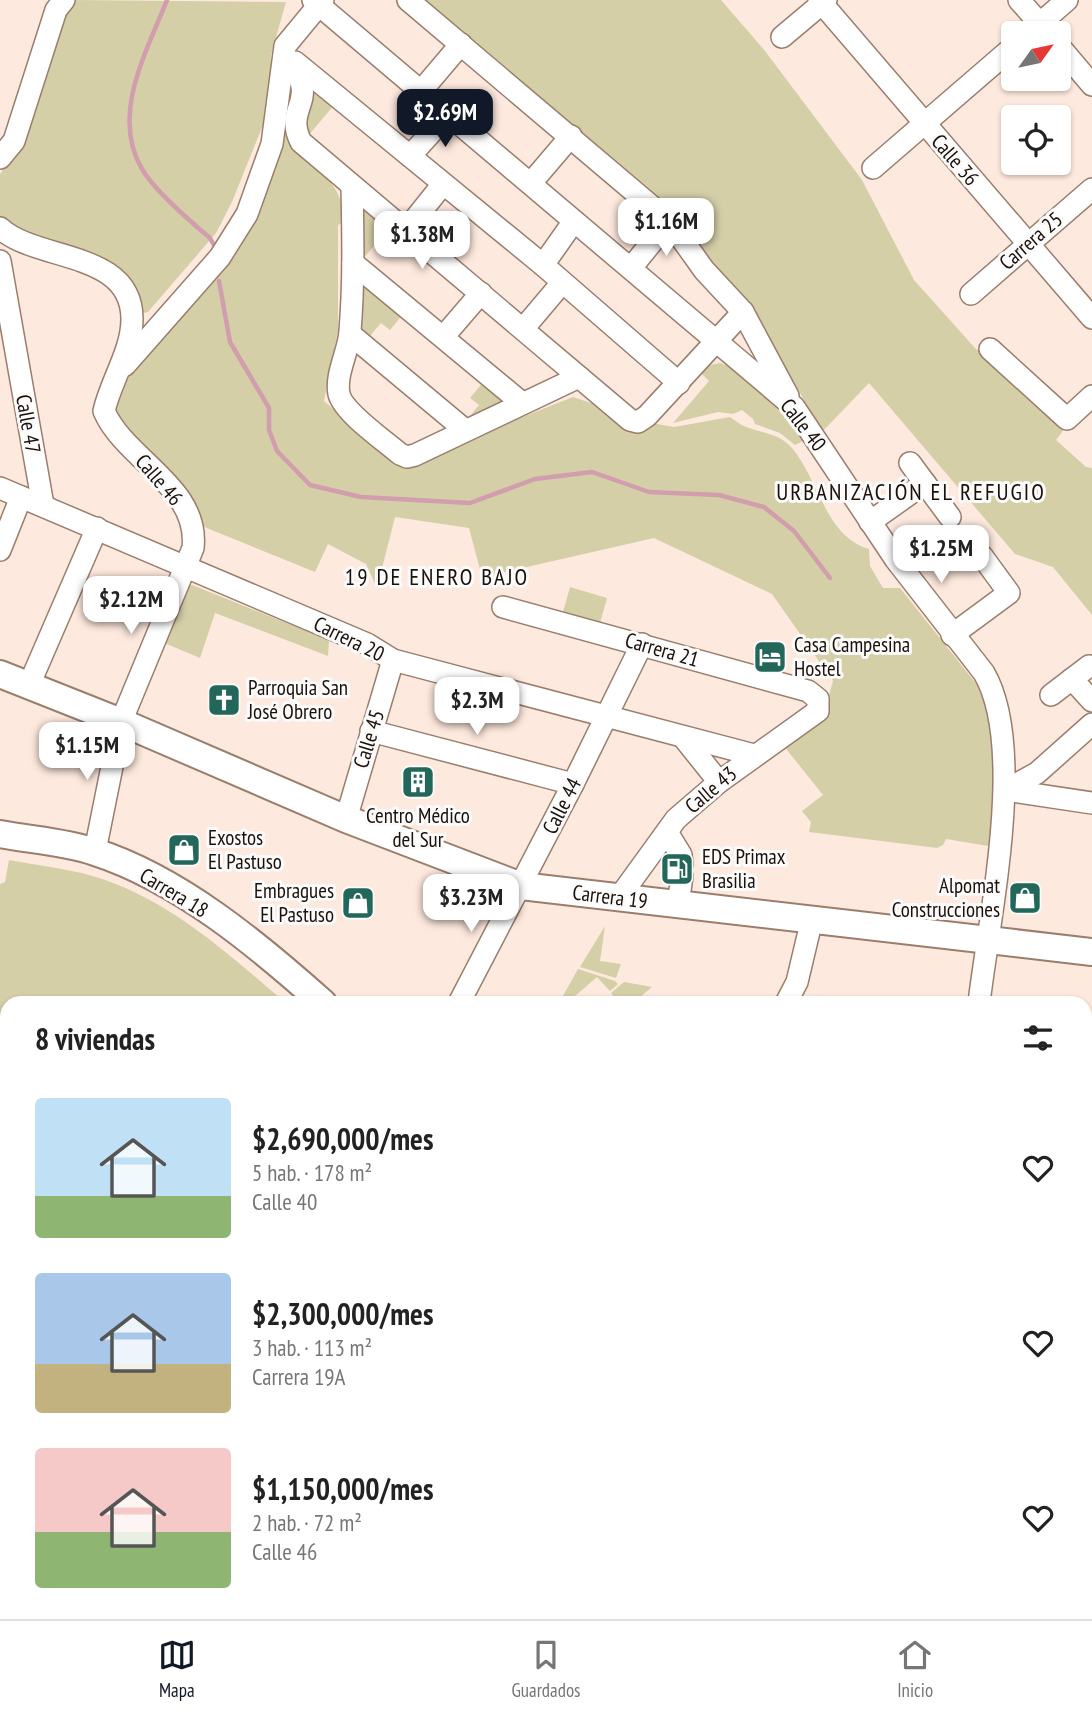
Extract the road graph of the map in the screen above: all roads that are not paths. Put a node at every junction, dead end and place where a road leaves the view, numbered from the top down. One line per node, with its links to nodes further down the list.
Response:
1 (64, 0): 20 (street)
2 (408, 0): 10 (street)
3 (1019, 0): 7 (street)
4 (1067, 0): 8 (street)
5 (823, 1): 9 (street); 17 (street, Calle 36)
6 (319, 2): 11 (street); 15 (street, Calle 40)
7 (1033, 21)
8 (1047, 21)
9 (782, 37)
10 (461, 44): 15 (street); 18 (street)
11 (284, 55): 19 (street); 24 (street); 42 (street)
12 (1001, 58): 17 (street)
13 (1071, 60): 14 (street)
14 (1092, 85)
15 (422, 90): 16 (street, Calle 40)
16 (449, 113): 19 (street); 22 (street, Calle 40)
17 (925, 125): 21 (street); 30 (street, Calle 36)
18 (571, 136): 22 (street); 27 (street)
19 (410, 156): 23 (street)
20 (0, 158)
21 (873, 168)
22 (531, 183): 26 (street, Calle 40)
23 (443, 184): 29 (street); 33 (street)
24 (352, 186): 29 (street); 32 (street)
25 (1092, 189): 30 (street, Carrera 25)
26 (575, 221): 33 (street); 34 (street, Calle 40)
27 (669, 221): 34 (street); 39 (street)
28 (0, 228): 41 (street)
29 (407, 229): 36 (street)
30 (1027, 244): 37 (street, Carrera 25); 40 (street, Calle 36)
31 (0, 261): 38 (street, Calle 47)
32 (354, 263): 44 (street); 45 (street)
33 (542, 265): 35 (street)
34 (631, 268): 46 (street, Calle 40)
35 (561, 284): 43 (street); 50 (street)
36 (481, 293): 43 (street); 45 (street)
37 (971, 293)
38 (4, 306): 59 (street, Calle 47)
39 (743, 312): 46 (street); 53 (street)
40 (1092, 318)
41 (132, 320): 42 (street); 48 (street, Calle 46)
42 (163, 324): 48 (street)
43 (523, 329): 49 (street)
44 (350, 334): 54 (street); 54 (street)
45 (444, 337): 52 (street)
46 (717, 342): 50 (street); 53 (street, Calle 40)
47 (990, 349): 51 (street)
48 (115, 376): 65 (street, Calle 46)
49 (579, 377): 50 (street); 52 (street)
50 (679, 383)
51 (1092, 396)
52 (522, 403): 54 (street)
53 (794, 407): 61 (street, Calle 40)
54 (465, 430)
55 (910, 463): 56 (street)
56 (925, 483): 60 (street); 61 (street)
57 (0, 488): 58 (street, Carrera 20)
58 (21, 497): 59 (street, Carrera 20); 63 (street)
59 (43, 505): 62 (street, Carrera 20)
60 (950, 517)
61 (870, 522): 67 (street, Calle 40)
62 (97, 528): 65 (street, Carrera 20); 71 (street)
63 (0, 550)
64 (982, 556): 67 (street)
65 (183, 568): 69 (street, Carrera 20); 76 (street, Calle 46)
66 (503, 607): 68 (street, Carrera 21)
67 (952, 635): 83 (street, Calle 40)
68 (642, 644): 73 (street, Carrera 21); 75 (street, Calle 44)
69 (393, 660): 75 (street, Carrera 20); 78 (street, Calle 45)
70 (0, 674): 71 (main road, Carrera 19)
71 (29, 685): 76 (main road, Carrera 19)
72 (1051, 695): 74 (street)
73 (818, 699): 80 (street, Calle 43)
74 (1092, 701)
75 (607, 716): 79 (street, Carrera 20); 82 (street, Calle 44)
76 (121, 722): 85 (main road, Carrera 19); 88 (street, Calle 46)
77 (1092, 724): 83 (street)
78 (371, 731): 82 (street); 85 (street, Calle 45)
79 (683, 737): 80 (street, Carrera 20); 81 (street)
80 (754, 755): 81 (street, Calle 43)
81 (719, 782): 86 (street, Calle 43)
82 (573, 784): 89 (street, Calle 44)
83 (1006, 790): 84 (street); 93 (street, Calle 40)
84 (1092, 803)
85 (346, 819): 89 (main road, Carrera 19)
86 (667, 832): 90 (street, Calle 43); 91 (street)
87 (0, 834): 88 (main road, Carrera 18)
88 (95, 851): 95 (main road, Carrera 18)
89 (521, 886): 90 (main road, Carrera 19); 96 (street, Calle 44)
90 (618, 899): 91 (main road, Carrera 19)
91 (678, 905): 92 (main road, Carrera 19)
92 (812, 919): 93 (main road, Carrera 19); 97 (street)
93 (987, 939): 94 (main road, Carrera 19); 98 (street, Calle 40)
94 (1088, 946)
95 (315, 996)
96 (463, 996)
97 (790, 996)
98 (980, 996)

